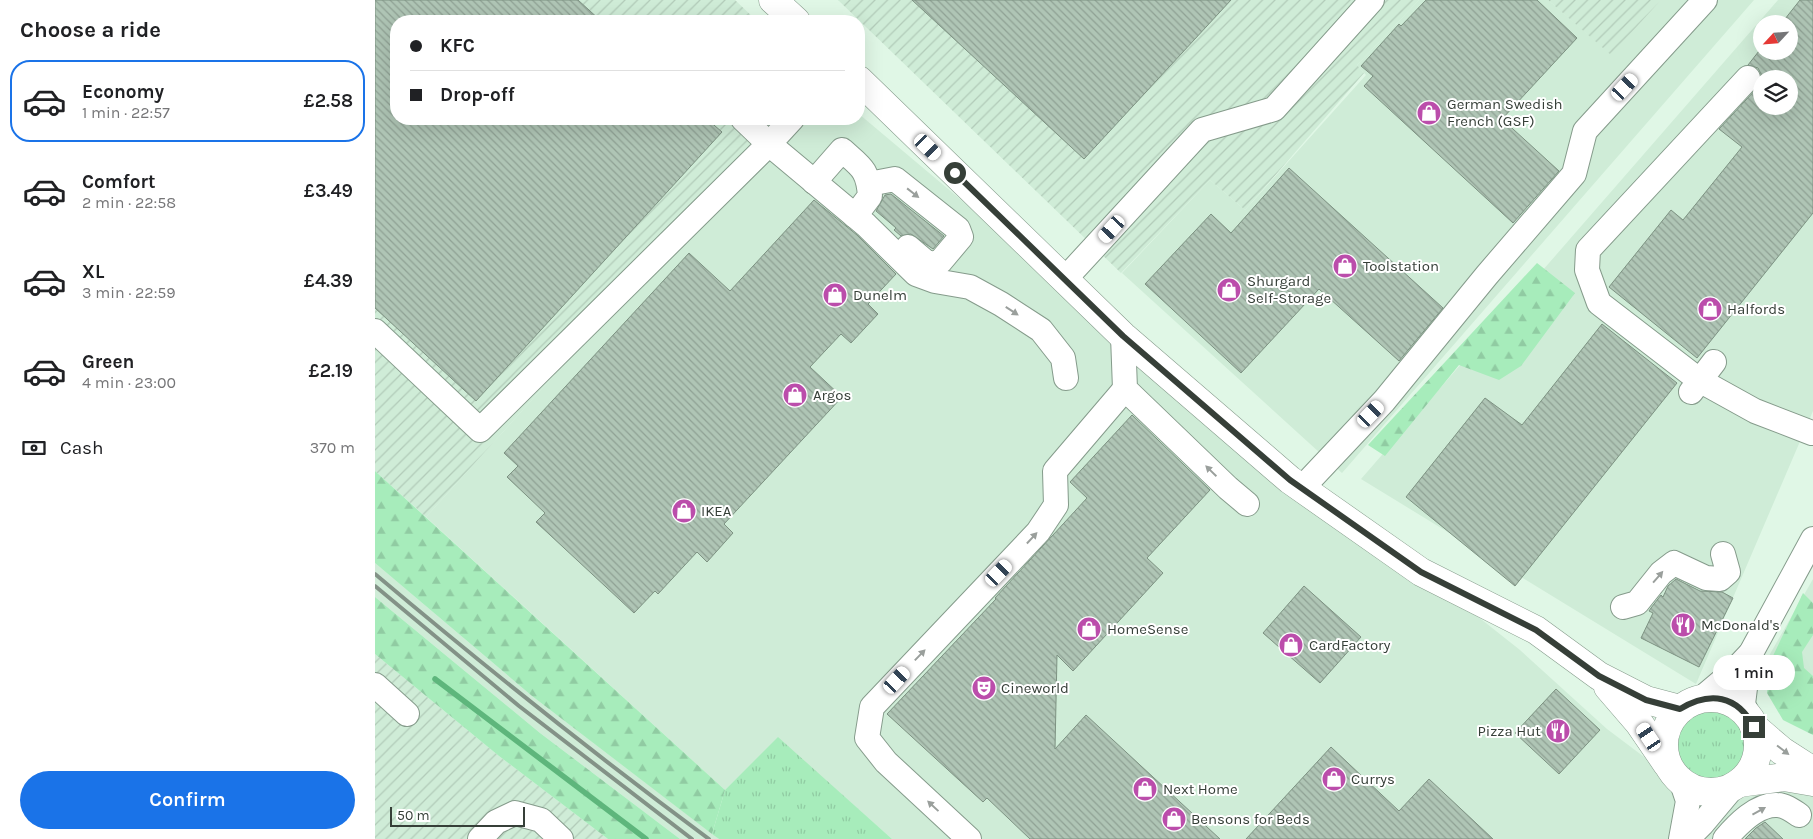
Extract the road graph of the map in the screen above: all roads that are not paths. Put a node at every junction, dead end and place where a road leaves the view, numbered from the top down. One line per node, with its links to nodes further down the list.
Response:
1 (773, 0): 4 (highway)
2 (1372, 0): 13 (street)
3 (1705, 0): 21 (street)
4 (789, 15)
5 (1748, 78): 18 (street)
6 (865, 86): 13 (highway)
7 (749, 125): 9 (street)
8 (787, 125): 9 (street)
9 (769, 144): 10 (street); 14 (street)
10 (814, 182): 11 (street); 12 (street)
11 (869, 184): 12 (street); 12 (street, one-way to 12)
12 (858, 211): 17 (street, one-way to 17)
13 (1065, 279): 15 (highway)
14 (375, 331)
15 (1123, 336): 19 (street); 21 (highway)
16 (1714, 362): 18 (street)
17 (1066, 378)
18 (1695, 387): 20 (street)
19 (1125, 389): 22 (street, one-way to 19); 39 (street, one-way to 19)
20 (1813, 435)
21 (1302, 488): 27 (highway)
22 (1247, 504)
23 (1811, 538): 26 (street)
24 (1723, 554): 25 (street, one-way to 24)
25 (1623, 607)
26 (1751, 653): 29 (street); 31 (street)
27 (1599, 676): 29 (highway); 33 (highway)
28 (375, 685): 30 (street)
29 (1691, 704): 31 (highway); 33 (highway)
30 (407, 714)
31 (1752, 723): 32 (highway, one-way to 32); 35 (highway)
32 (1813, 771)
33 (1675, 774): 35 (highway); 40 (street)
34 (1813, 782): 35 (highway)
35 (1736, 785): 41 (street)
36 (1799, 815): 42 (street, one-way to 36)
37 (480, 839): 38 (street)
38 (561, 839)
39 (969, 839)
40 (1681, 839)
41 (1687, 839)
42 (1725, 839)

